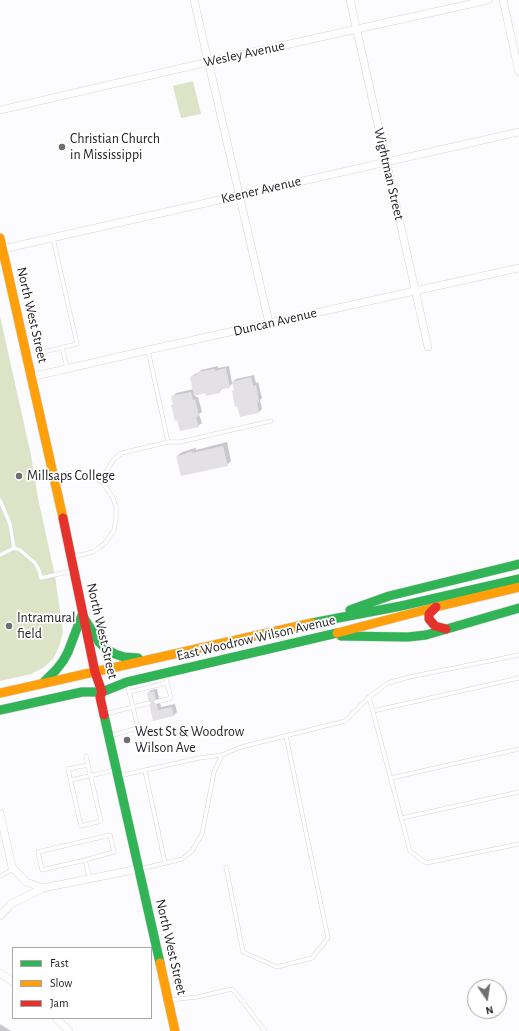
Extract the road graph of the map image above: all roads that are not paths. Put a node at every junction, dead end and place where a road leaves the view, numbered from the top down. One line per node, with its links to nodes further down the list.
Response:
1 (194, 0): 6 (street)
2 (350, 0): 5 (street, Wightman Street)
3 (488, 0): 5 (street, Wesley Avenue)
4 (503, 0): 7 (street)
5 (357, 29): 6 (street, Wesley Avenue); 10 (street, Wightman Street)
6 (208, 62): 8 (street, Wesley Avenue); 11 (street)
7 (519, 72)
8 (0, 110)
9 (519, 132): 10 (street, Keener Avenue)
10 (386, 162): 11 (street, Keener Avenue); 16 (street, Wightman Street)
11 (239, 195): 13 (street, Keener Avenue); 17 (street)
12 (0, 238): 14 (main road, North West Street)
13 (53, 238): 14 (street, Keener Avenue); 18 (lane)
14 (2, 249): 23 (main road, North West Street)
15 (519, 268): 16 (street, Duncan Avenue)
16 (416, 290): 17 (street, Duncan Avenue); 19 (street, Wightman Street)
17 (269, 323): 20 (street, Duncan Avenue)
18 (62, 347): 21 (lane); 22 (lane)
19 (428, 347)
20 (148, 350): 22 (street, Duncan Avenue); 25 (lane)
21 (43, 352)
22 (67, 368): 23 (street, Duncan Avenue)
23 (31, 377): 26 (main road, North West Street)
24 (271, 421): 25 (lane)
25 (168, 442): 27 (lane)
26 (54, 477): 27 (lane); 31 (main road, North West Street)
27 (100, 481): 31 (lane)
28 (0, 500): 29 (lane)
29 (14, 548): 30 (lane); 33 (lane)
30 (0, 555)
31 (70, 557): 33 (main road, North West Street)
32 (519, 564): 39 (main road)
33 (73, 570): 38 (main road, North West Street)
34 (519, 580): 39 (main road, East Woodrow Wilson Avenue)
35 (519, 587): 36 (main road, East Woodrow Wilson Avenue)
36 (436, 607): 40 (main road); 41 (main road, East Woodrow Wilson Avenue)
37 (519, 608): 40 (main road)
38 (82, 615): 43 (main road); 44 (main road, North West Street); 48 (main road)
39 (319, 621): 43 (main road, East Woodrow Wilson Avenue)
40 (447, 629): 41 (main road)
41 (327, 636): 45 (main road, East Woodrow Wilson Avenue)
42 (519, 655): 53 (lane)
43 (154, 658): 44 (main road, East Woodrow Wilson Avenue)
44 (95, 672): 48 (main road, East Woodrow Wilson Avenue); 50 (main road, North West Street)
45 (165, 674): 47 (main road, East Woodrow Wilson Avenue); 49 (lane)
46 (519, 678): 58 (lane)
47 (127, 682): 50 (main road, East Woodrow Wilson Avenue); 51 (lane)
48 (43, 683): 52 (main road, East Woodrow Wilson Avenue)
49 (167, 683): 51 (lane); 54 (lane)
50 (102, 692): 57 (main road, East Woodrow Wilson Avenue); 59 (main road, North West Street)
51 (129, 692): 56 (lane)
52 (0, 693)
53 (369, 697): 58 (lane); 61 (lane)
54 (156, 702)
55 (149, 704): 56 (lane)
56 (133, 707): 59 (lane); 60 (lane)
57 (0, 710)
58 (373, 711): 69 (lane)
59 (104, 714): 60 (main road, North West Street)
60 (109, 736): 67 (main road, North West Street)
61 (286, 736): 63 (lane); 77 (lane)
62 (519, 749): 69 (lane)
63 (222, 755): 66 (lane); 76 (lane)
64 (86, 756): 65 (lane)
65 (88, 765): 68 (lane); 70 (lane)
66 (145, 771): 67 (lane); 76 (lane)
67 (117, 773): 68 (lane); 79 (main road, North West Street)
68 (90, 776): 70 (lane); 70 (lane)
69 (391, 778): 73 (lane)
70 (71, 780)
71 (519, 792): 73 (lane)
72 (0, 813): 78 (street)
73 (402, 818): 74 (lane)
74 (519, 844)
75 (85, 860): 75 (lane); 81 (lane)
76 (165, 863): 79 (lane)
77 (226, 867)
78 (13, 868): 80 (lane); 82 (street)
79 (138, 869): 81 (street); 86 (main road, North West Street)
80 (0, 876)
81 (90, 879): 82 (street)
82 (43, 888): 83 (street)
83 (0, 916)
84 (0, 973): 85 (street)
85 (12, 981)
86 (168, 1000): 89 (main road, North West Street); 90 (lane)
87 (57, 1019): 88 (street)
88 (69, 1031)
89 (175, 1031)
90 (265, 1031)

